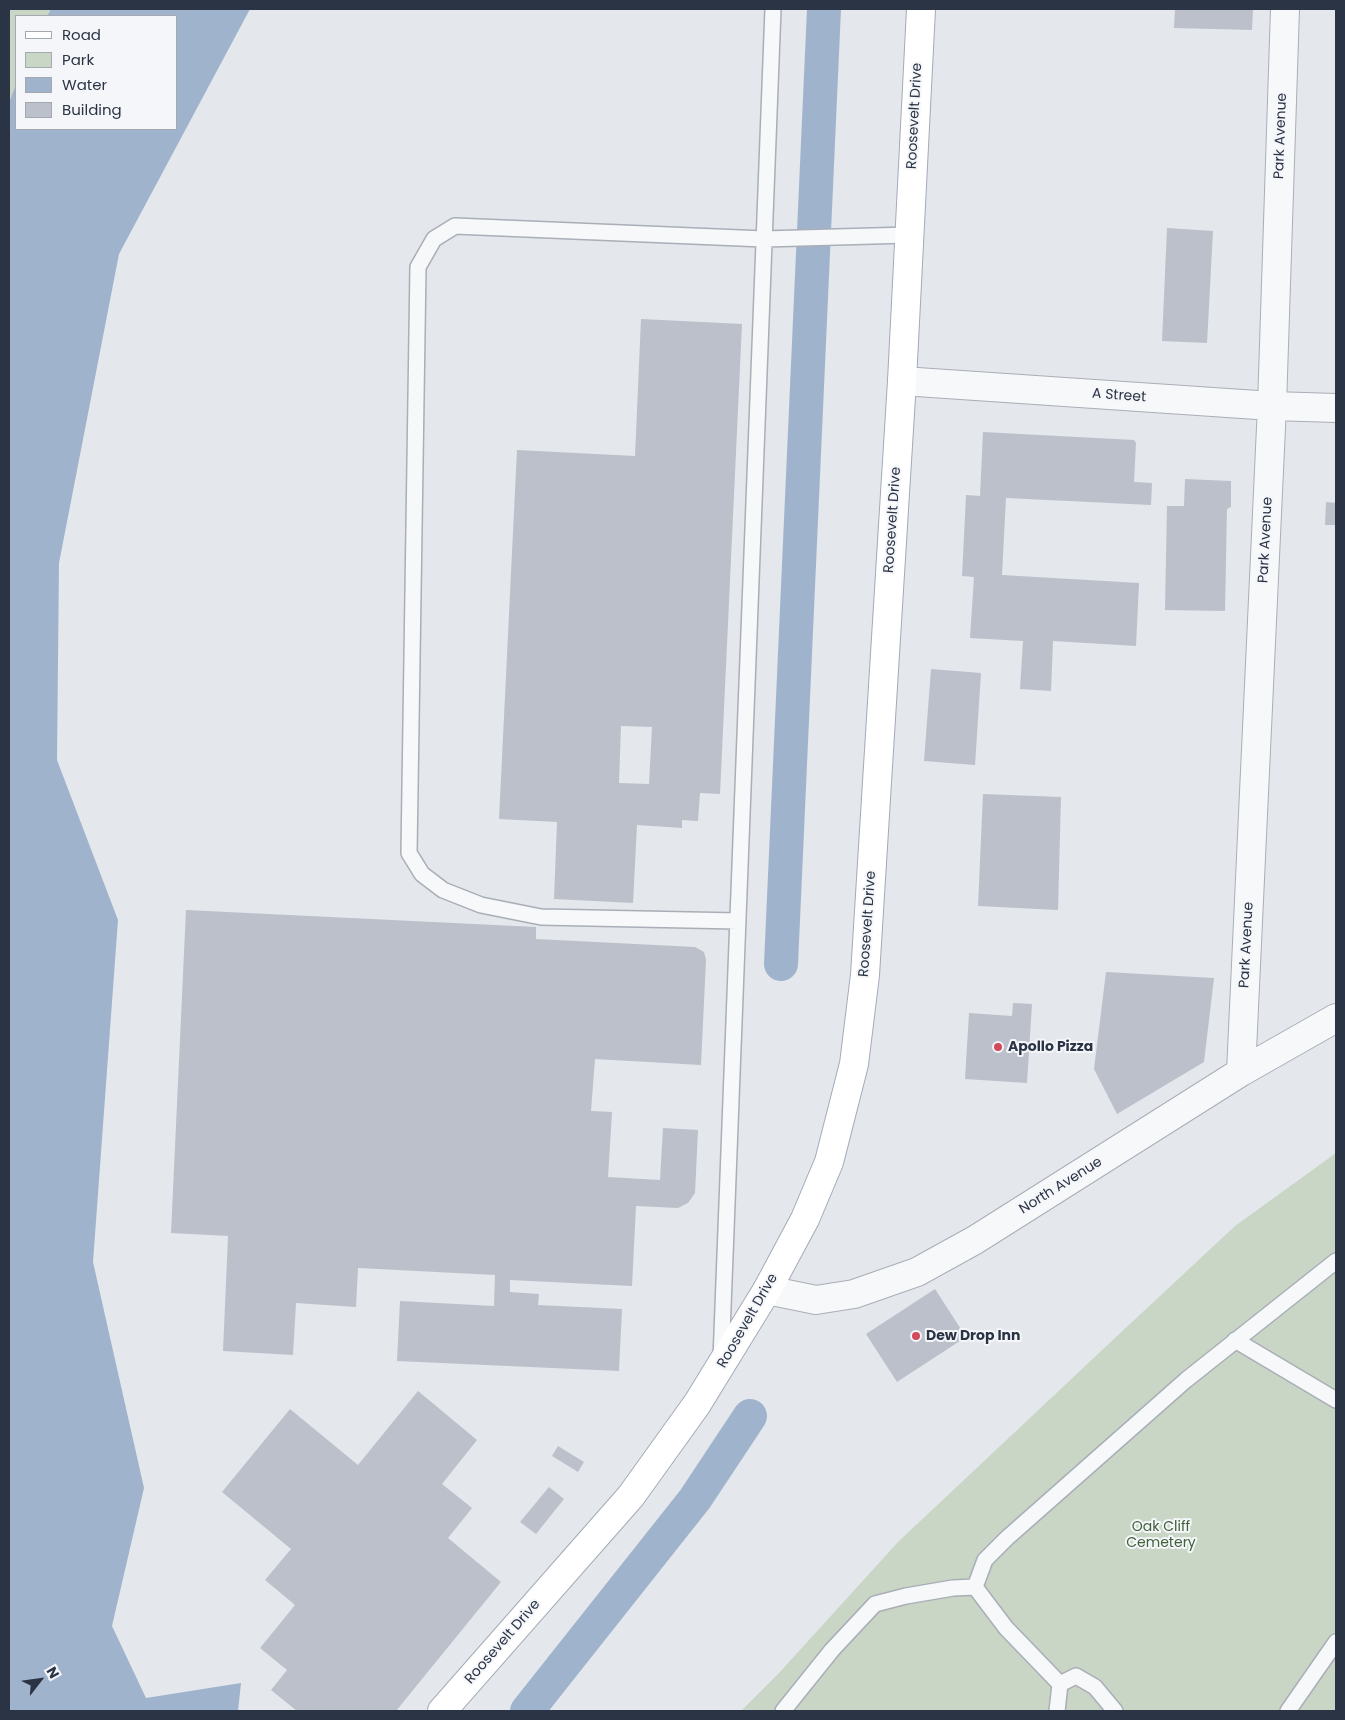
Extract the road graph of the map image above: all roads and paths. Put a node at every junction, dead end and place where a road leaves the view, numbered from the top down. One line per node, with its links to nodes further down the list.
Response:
1 (773, 9): 5 (lane)
2 (921, 9): 4 (main road, Roosevelt Drive)
3 (1285, 9): 7 (street, Park Avenue)
4 (909, 235): 5 (lane); 6 (main road, Roosevelt Drive)
5 (764, 239): 9 (lane); 9 (lane)
6 (902, 381): 7 (street, A Street); 13 (main road, Roosevelt Drive)
7 (1272, 406): 8 (street, A Street); 11 (street, Park Avenue)
8 (1336, 408)
9 (738, 921): 15 (lane)
10 (1336, 1018): 11 (street, North Avenue)
11 (1241, 1072): 13 (street, North Avenue)
12 (1336, 1260): 14 (lane)
13 (767, 1290): 15 (main road, Roosevelt Drive)
14 (1235, 1340): 16 (lane); 17 (lane)
15 (720, 1368): 20 (main road, Roosevelt Drive)
16 (1336, 1400)
17 (975, 1587): 19 (lane); 21 (lane)
18 (1336, 1642): 24 (lane)
19 (1060, 1684): 22 (lane); 23 (lane)
20 (442, 1711)
21 (783, 1711)
22 (1057, 1711)
23 (1115, 1711)
24 (1288, 1711)

